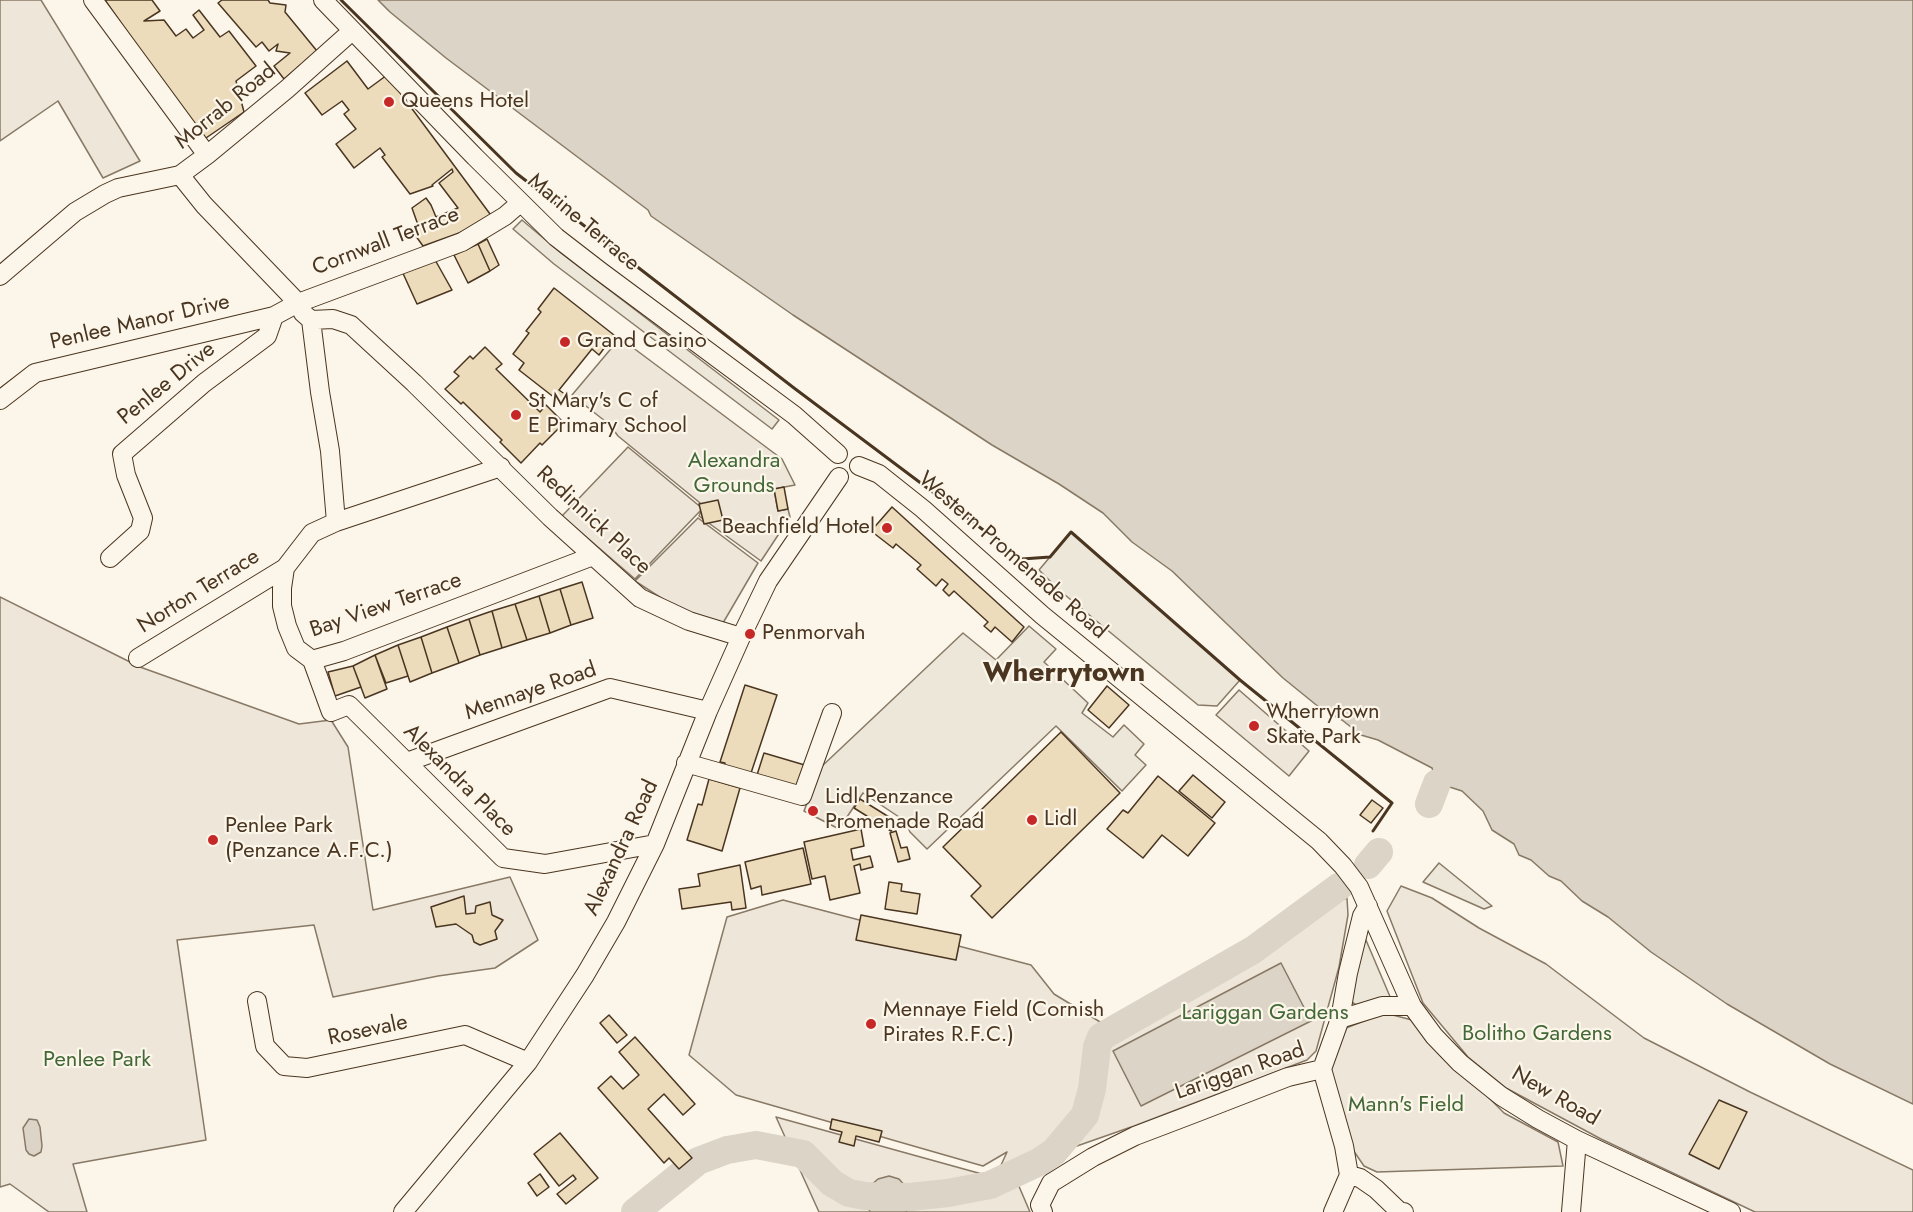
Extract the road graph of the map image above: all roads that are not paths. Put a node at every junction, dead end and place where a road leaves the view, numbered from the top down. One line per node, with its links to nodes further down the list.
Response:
1 (93, 0): 4 (street)
2 (323, 0): 3 (street, Marine Terrace)
3 (352, 31): 4 (street, Morrab Road); 6 (street, Marine Terrace)
4 (207, 155): 5 (street, Morrab Road)
5 (180, 175): 7 (street, Morrab Road); 8 (street)
6 (520, 203): 8 (street, Cornwall Terrace); 12 (street, Marine Terrace)
7 (0, 276)
8 (297, 303): 9 (street, Penlee Manor Drive); 10 (street)
9 (274, 315): 11 (street, Penlee Manor Drive); 18 (street, Penlee Drive)
10 (311, 320): 14 (street, Redinnick Place); 16 (street)
11 (0, 400)
12 (838, 454): 13 (street); 15 (street)
13 (859, 466): 15 (street); 28 (street, Western Promenade Road)
14 (501, 467): 16 (street); 17 (street, Redinnick Place)
15 (839, 477): 20 (street, Alexandra Road)
16 (336, 522): 19 (street)
17 (593, 556): 20 (street, Redinnick Place); 22 (street, Bay View Terrace)
18 (110, 558)
19 (285, 568): 21 (street, Norton Terrace); 22 (street, Bay View Terrace)
20 (741, 637): 23 (street, Alexandra Road)
21 (138, 658)
22 (312, 660): 25 (street, Alexandra Place)
23 (708, 711): 25 (street, Mennaye Road); 26 (street, Alexandra Road)
24 (832, 713): 26 (street)
25 (406, 762): 27 (street, Alexandra Place)
26 (686, 763): 27 (street, Alexandra Road)
27 (655, 844): 32 (street, Alexandra Road)
28 (1368, 906): 30 (street, New Road); 31 (street, Lariggan Road)
29 (257, 1001): 32 (street, Rosevale)
30 (1412, 1006): 31 (street); 34 (street, New Road)
31 (1340, 1019): 33 (street, Lariggan Road)
32 (528, 1062): 36 (street, Alexandra Road)
33 (1322, 1069): 35 (street); 37 (street, Lariggan Road)
34 (1577, 1140): 40 (street); 41 (street, New Road)
35 (1349, 1175): 38 (street); 39 (street)
36 (403, 1212)
37 (1043, 1212)
38 (1333, 1212)
39 (1404, 1212)
40 (1571, 1212)
41 (1731, 1212)

